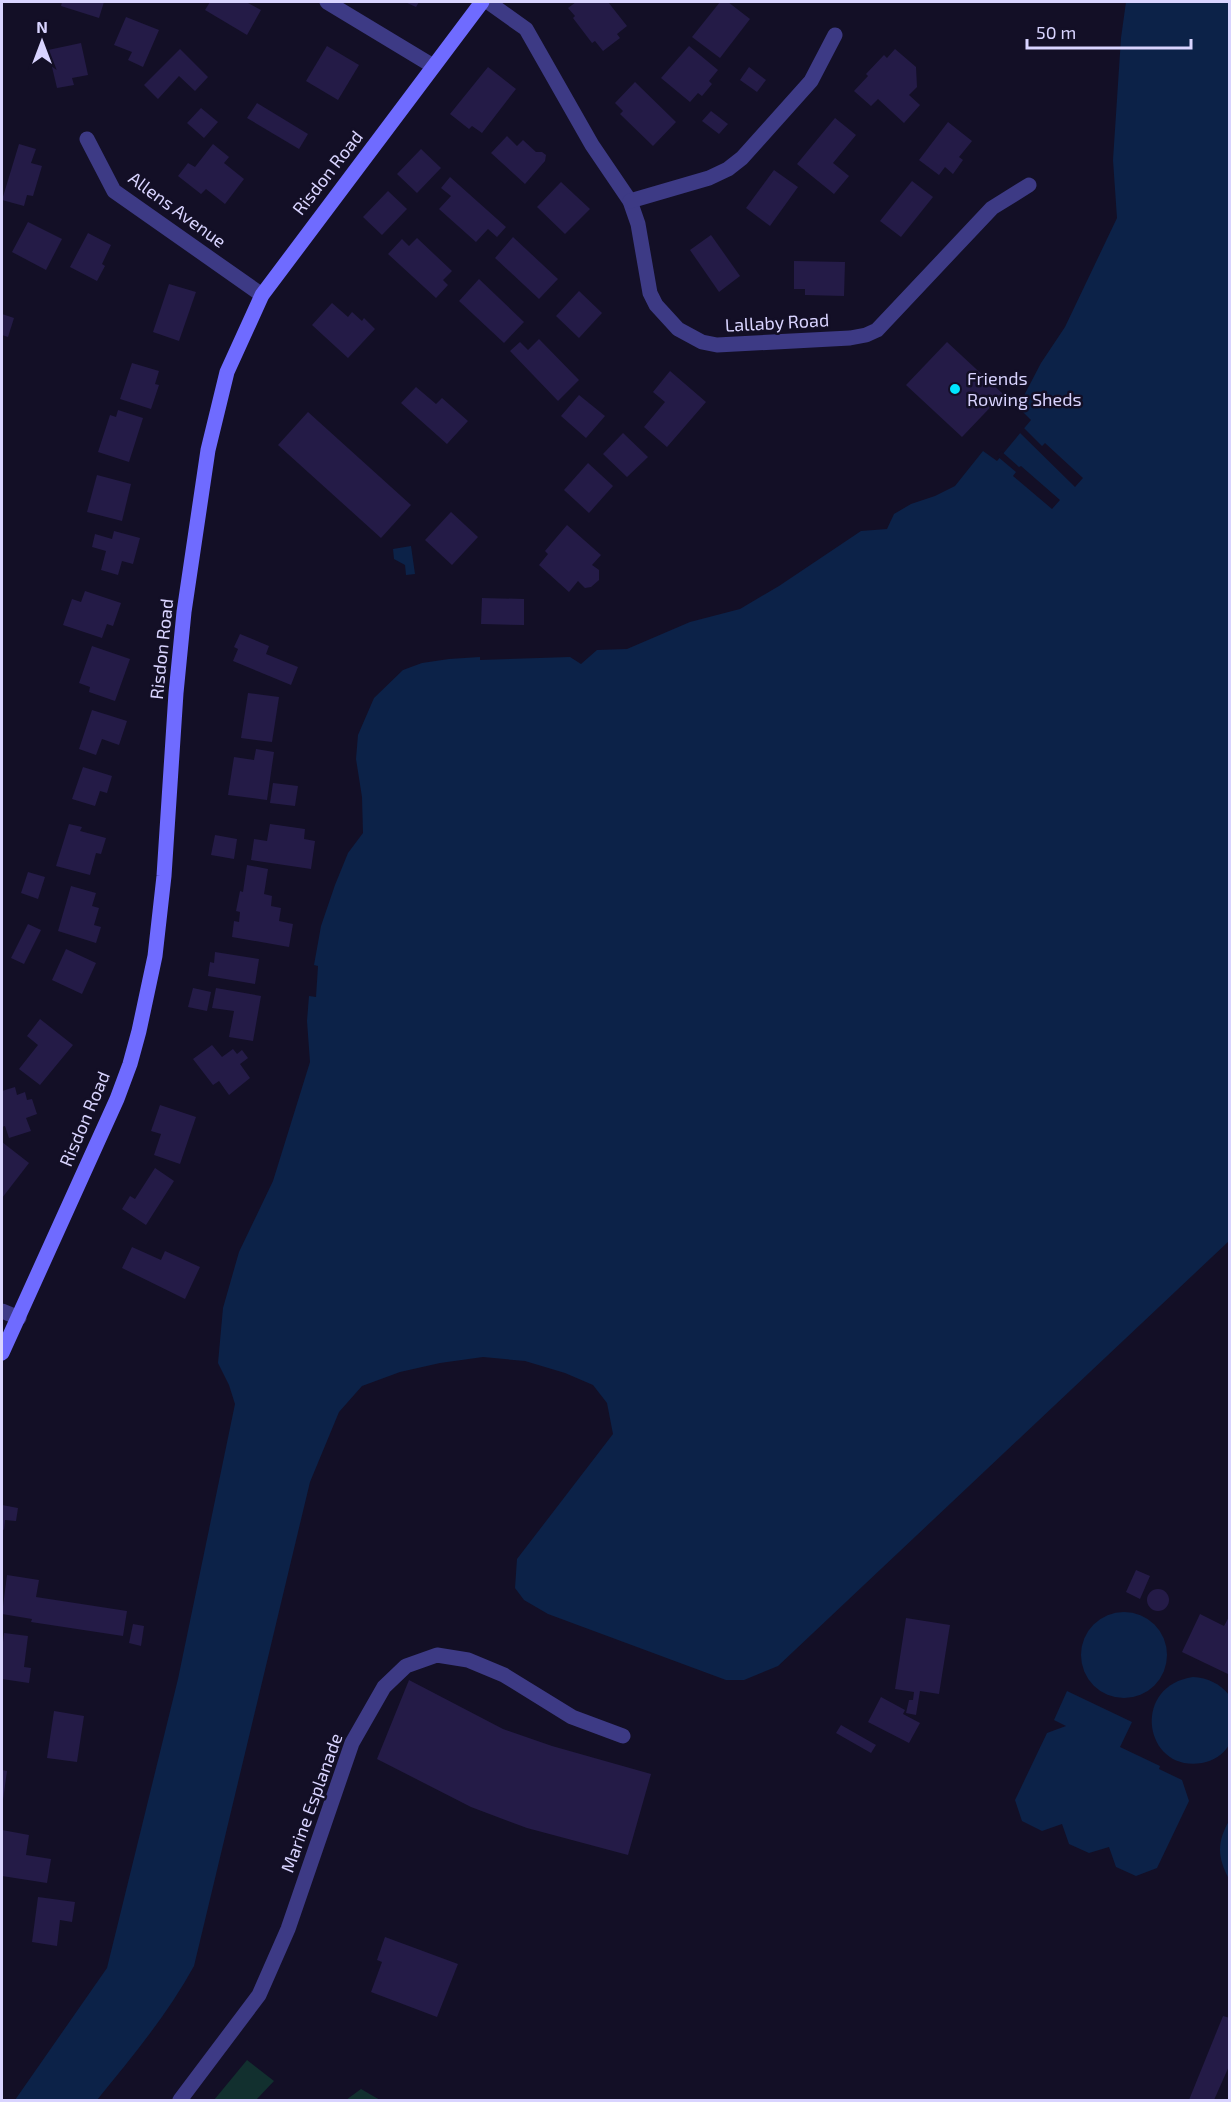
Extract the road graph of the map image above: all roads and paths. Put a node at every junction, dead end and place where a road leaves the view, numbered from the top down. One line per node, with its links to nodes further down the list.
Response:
1 (327, 2): 5 (street)
2 (482, 2): 5 (street, Risdon Road)
3 (488, 2): 8 (street, Lallaby Road)
4 (835, 35): 8 (street)
5 (433, 66): 9 (street, Risdon Road)
6 (87, 140): 9 (street, Allens Avenue)
7 (1029, 185): 8 (street, Lallaby Road)
8 (630, 201)
9 (262, 294): 11 (street, Risdon Road)
10 (2, 1311): 11 (street)
11 (19, 1318): 12 (street, Risdon Road)
12 (2, 1353)
13 (623, 1736): 14 (street, Marine Esplanade)
14 (180, 2100)

